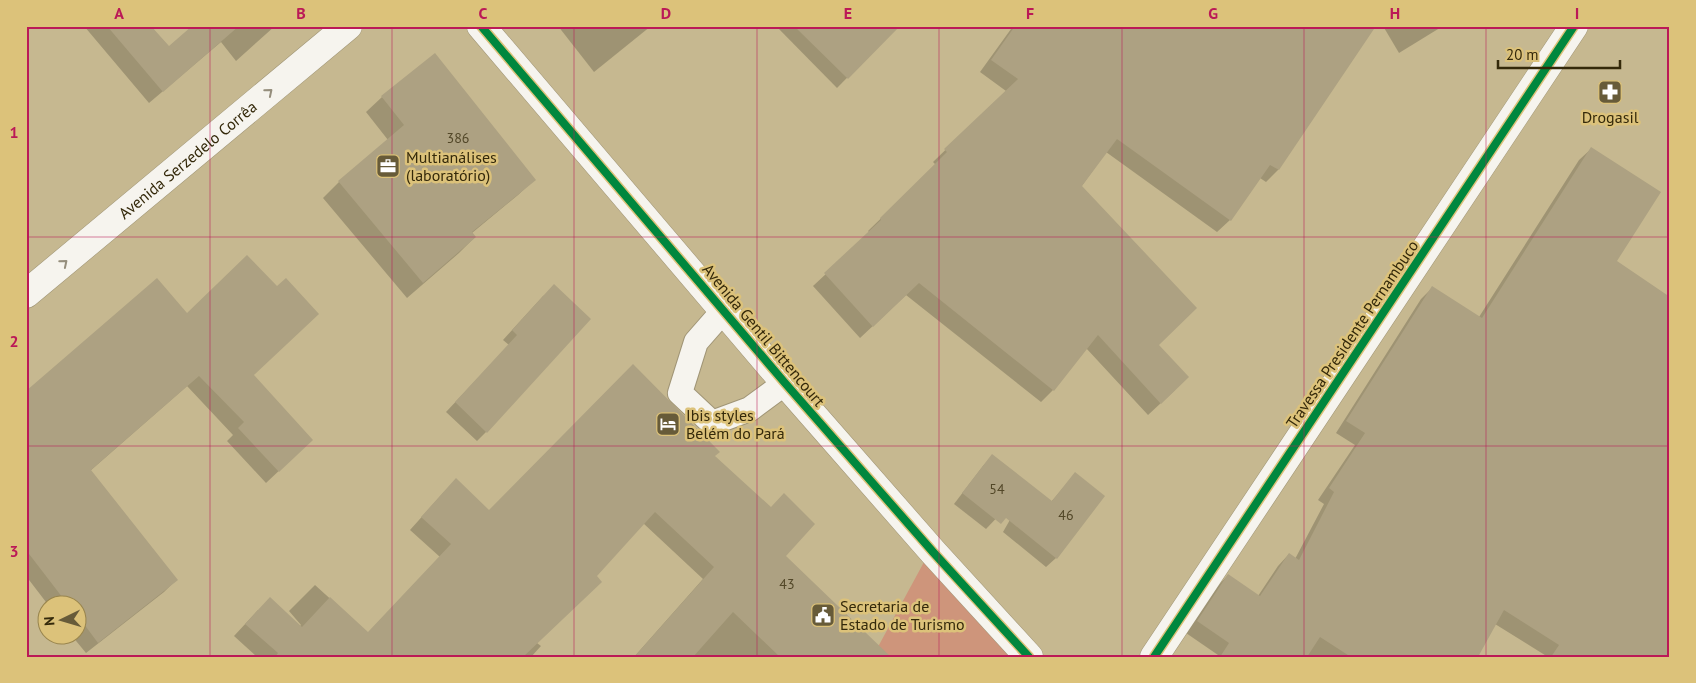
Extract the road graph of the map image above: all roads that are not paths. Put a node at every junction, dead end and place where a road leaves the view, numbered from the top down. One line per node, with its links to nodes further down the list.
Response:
1 (348, 26): 4 (street, Avenida Serzedelo Corrêa, one-way to 1)
2 (482, 26): 5 (street, Avenida Gentil Bittencourt)
3 (1574, 26): 8 (street, Travessa Presidente Pernambuco)
4 (26, 294)
5 (724, 310): 6 (street, Avenida Gentil Bittencourt); 6 (lane)
6 (785, 383): 7 (street, Avenida Gentil Bittencourt)
7 (1029, 657)
8 (1154, 657)

